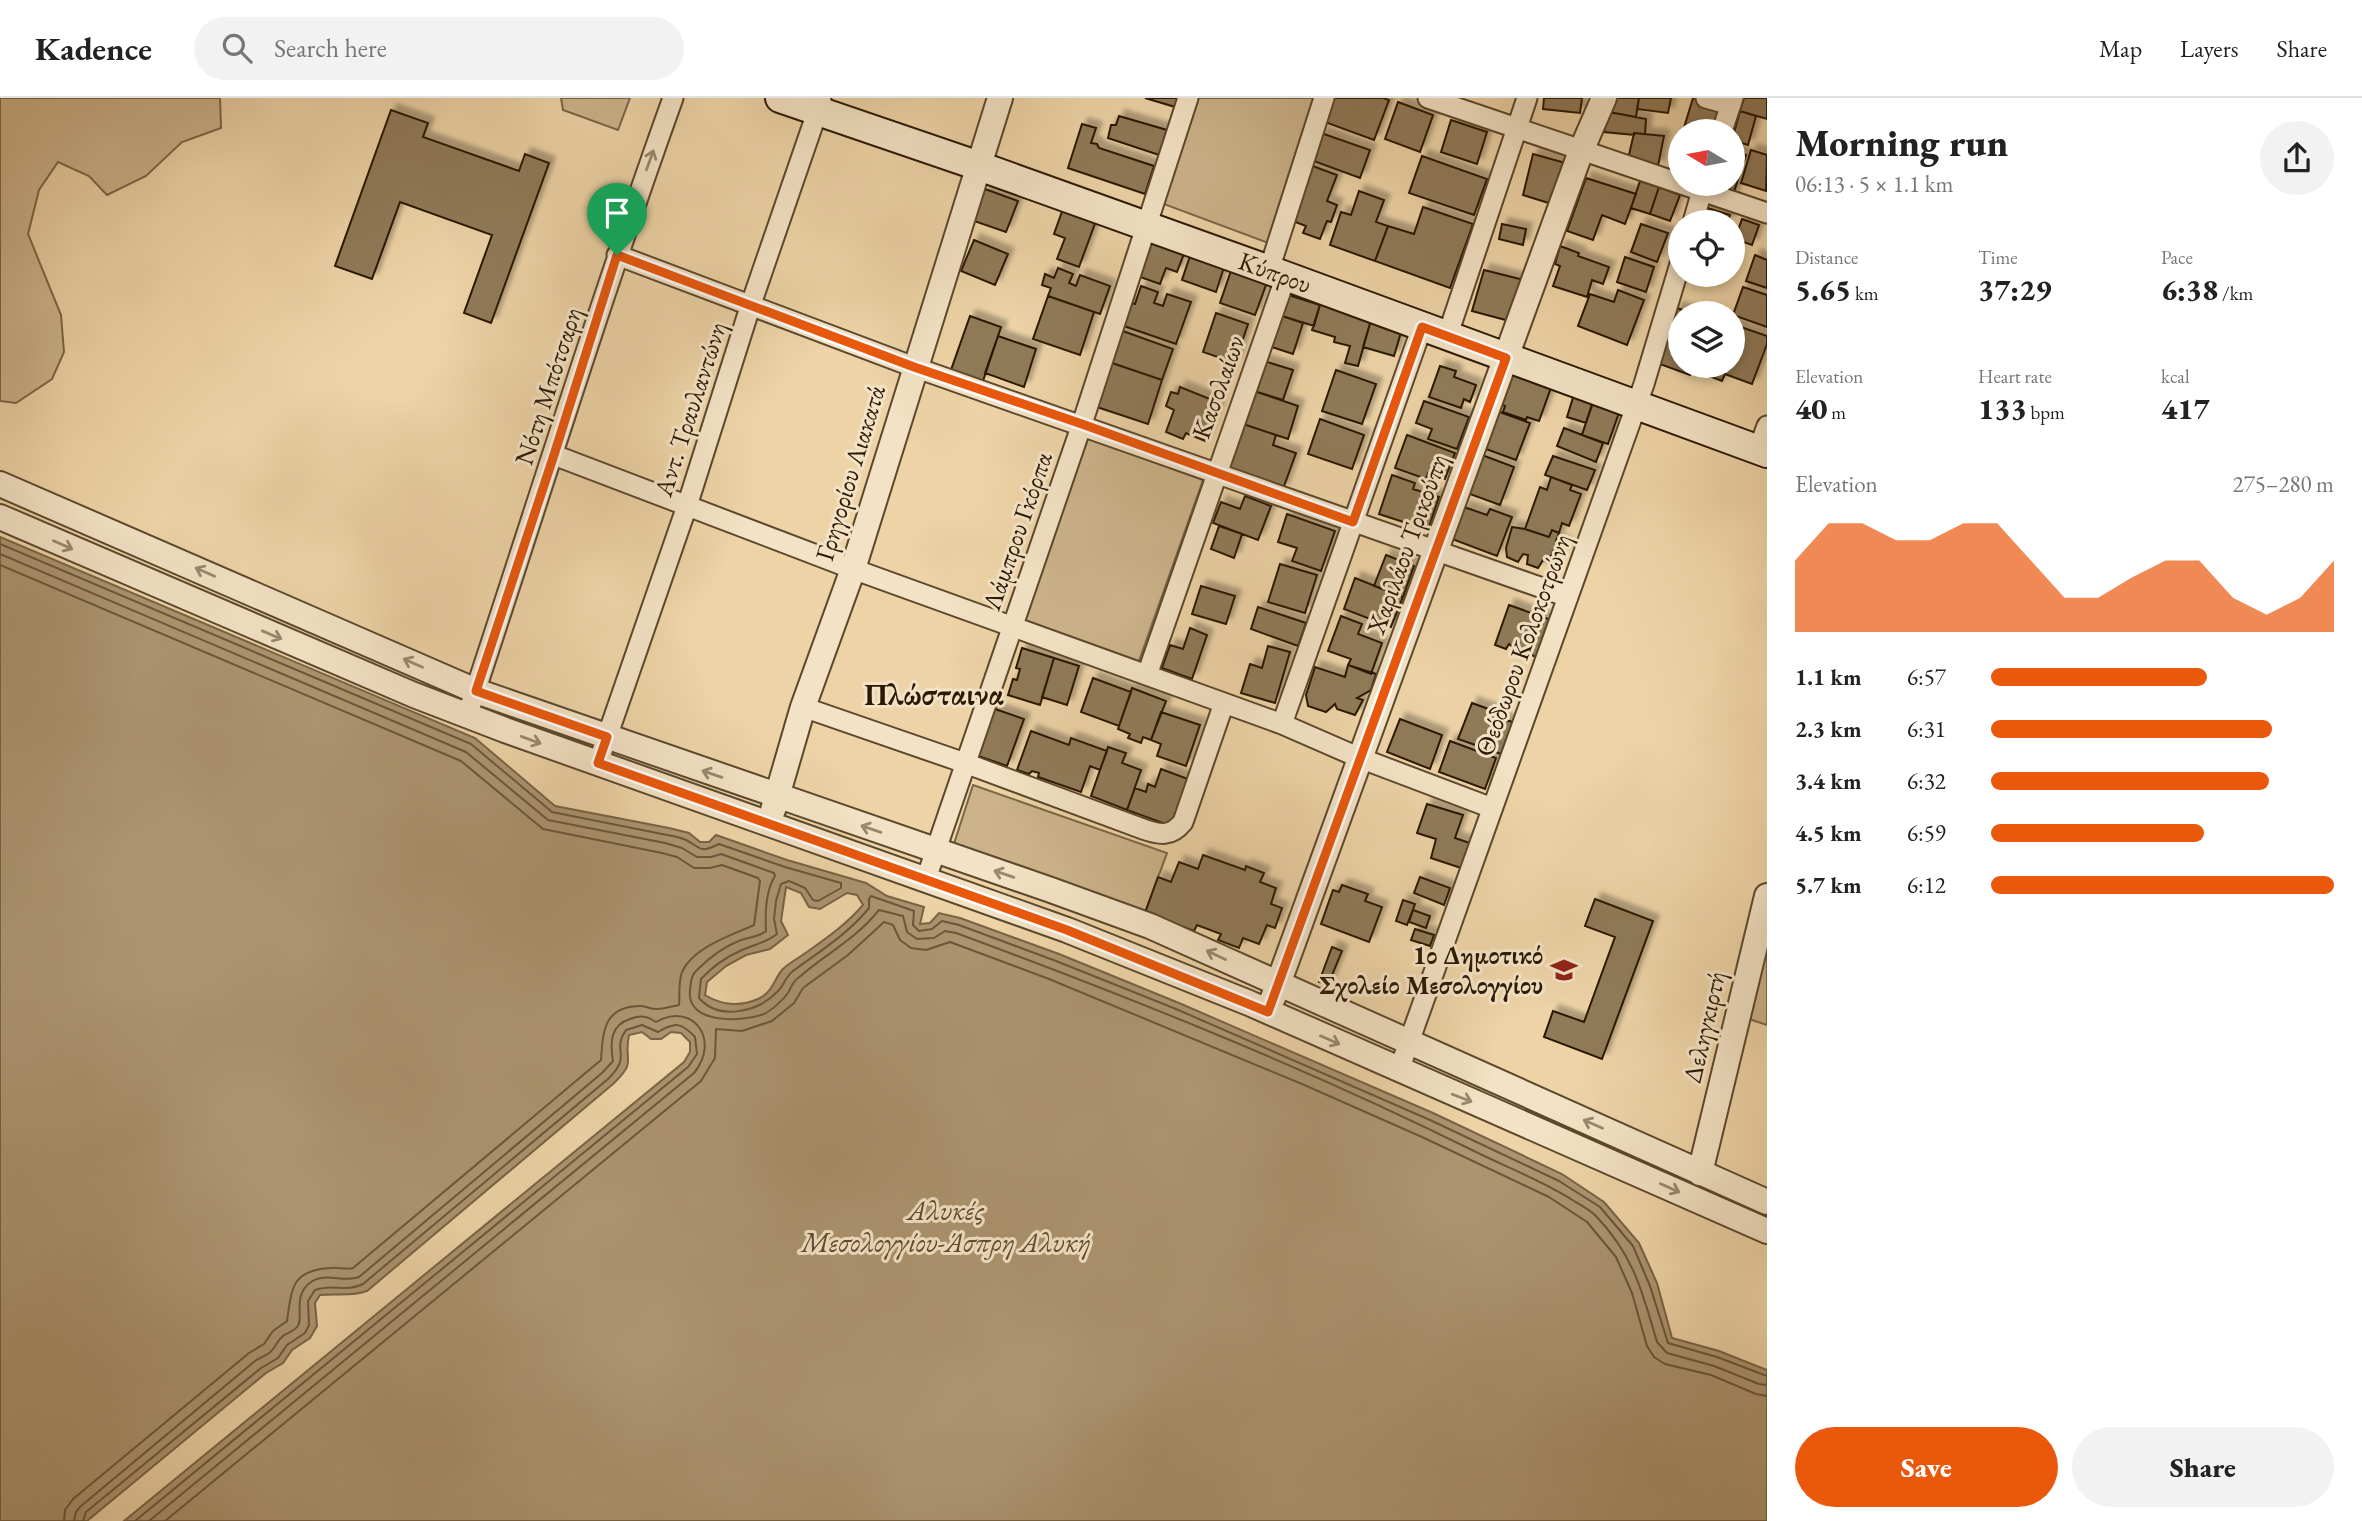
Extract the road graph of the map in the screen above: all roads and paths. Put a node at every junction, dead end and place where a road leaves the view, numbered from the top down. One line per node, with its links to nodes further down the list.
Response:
1 (673, 98): 20 (street, Νότη Μπότσαρη, one-way to 1)
2 (780, 98): 11 (main road, Κύπρου)
3 (1000, 98): 15 (street, Γρηγορίου Λιακατά)
4 (1188, 98): 19 (street, Λάμπρου Γκόρπα)
5 (1324, 98): 21 (street, Κασολαίων)
6 (1428, 98): 13 (street)
7 (1527, 98): 13 (street)
8 (1604, 98): 14 (street, Χαριλάου Τρικούπη)
9 (1706, 98): 10 (street)
10 (1732, 101): 12 (street)
11 (820, 105): 15 (main road, Κύπρου); 23 (street, Αντ. Τραυλαντώνη)
12 (1726, 119)
13 (1516, 129): 14 (street); 24 (street)
14 (1581, 151): 16 (street); 25 (street, Χαριλάου Τρικούπη)
15 (979, 166): 19 (main road, Κύπρου); 26 (street, Γρηγορίου Λιακατά)
16 (1668, 177)
17 (1723, 196): 18 (street)
18 (1767, 213)
19 (1147, 227): 21 (main road, Κύπρου); 28 (street, Λάμπρου Γκόρπα)
20 (617, 255): 23 (street); 30 (street, Νότη Μπότσαρη)
21 (1277, 273): 24 (main road, Κύπρου); 31 (street, Κασολαίων)
22 (1673, 287): 27 (street, Θεόδωρου Κολοκοτρώνη)
23 (751, 304): 26 (street); 33 (street, Αντ. Τραυλαντώνη)
24 (1435, 332): 25 (main road, Κύπρου); 35 (street)
25 (1506, 358): 27 (main road, Κύπρου); 36 (street, Χαριλάου Τρικούπη)
26 (914, 367): 28 (street); 37 (street, Γρηγορίου Λιακατά)
27 (1636, 406): 29 (main road, Κύπρου); 38 (street, Θεόδωρου Κολοκοτρώνη)
28 (1082, 424): 31 (street); 39 (street, Λάμπρου Γκόρπα)
29 (1764, 443)
30 (554, 455): 33 (street); 41 (street, Νότη Μπότσαρη)
31 (1216, 473): 35 (street); 40 (street, Κασολαίων)
32 (0, 484): 41 (street, one-way to 32)
33 (687, 506): 37 (street); 46 (street, Αντ. Τραυλαντώνη)
34 (0, 517): 44 (street, one-way to 44)
35 (1353, 522): 36 (street); 45 (street)
36 (1436, 551): 38 (street); 47 (street, Χαριλάου Τρικούπη)
37 (853, 569): 39 (street); 43 (street, Γρηγορίου Λιακατά)
38 (1568, 597): 51 (street, Θεόδωρου Κολοκοτρώνη)
39 (1013, 626): 40 (street); 49 (street, Λάμπρου Γκόρπα)
40 (1147, 675): 42 (street)
41 (476, 691): 44 (street, Νότη Μπότσαρη); 46 (street)
42 (1224, 703): 45 (street); 49 (street)
43 (803, 707): 49 (street); 50 (street, Γρηγορίου Λιακατά)
44 (468, 715): 48 (street, one-way to 48)
45 (1282, 724): 47 (street)
46 (607, 737): 48 (street, Αντ. Τραυλαντώνη); 50 (street, one-way to 46)
47 (1360, 758): 51 (street); 56 (street, Χαριλάου Τρικούπη)
48 (598, 763): 52 (street)
49 (965, 764): 53 (street, Λάμπρου Γκόρπα)
50 (777, 796): 52 (street, Γρηγορίου Λιακατά); 53 (street, one-way to 50)
51 (1492, 808): 58 (street, Θεόδωρου Κολοκοτρώνη)
52 (769, 824): 54 (street)
53 (936, 851): 54 (street, Λάμπρου Γκόρπα); 56 (street, one-way to 53)
54 (926, 879): 57 (street)
55 (1767, 895): 60 (street, Δεληγκιρτή)
56 (1279, 982): 57 (street, Χαριλάου Τρικούπη); 58 (street)
57 (1268, 1012): 59 (street, one-way to 59)
58 (1409, 1041): 59 (street, Θεόδωρου Κολοκοτρώνη); 60 (street, one-way to 58)
59 (1399, 1070): 62 (street, one-way to 62)
60 (1700, 1173): 61 (street)
61 (1767, 1202)
62 (1767, 1231)

